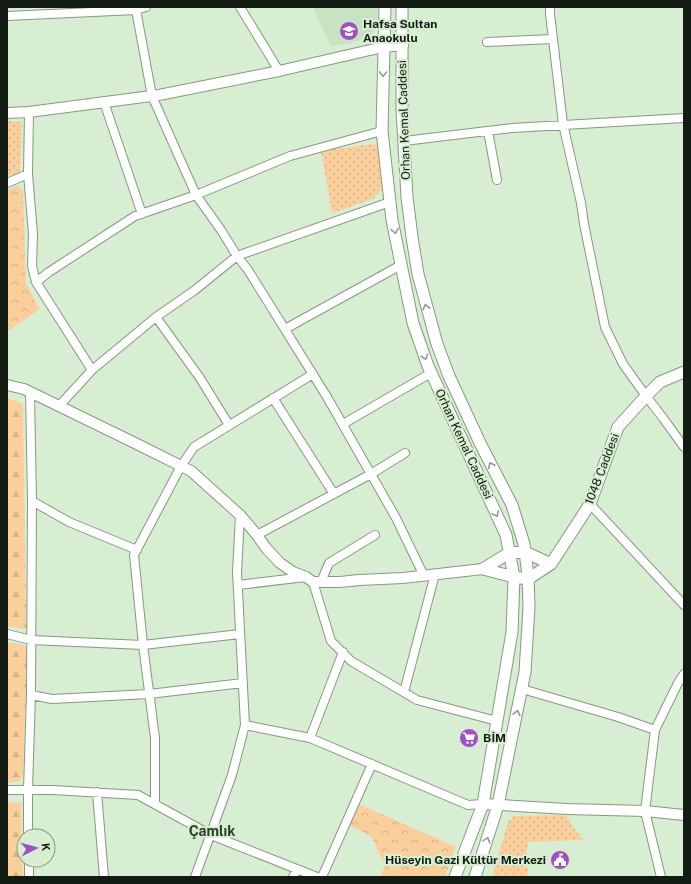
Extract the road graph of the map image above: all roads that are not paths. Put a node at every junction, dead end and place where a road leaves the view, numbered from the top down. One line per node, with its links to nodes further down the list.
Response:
1 (146, 7): 7 (street)
2 (240, 7): 13 (street)
3 (385, 7): 12 (main road, Orhan Kemal Caddesi)
4 (402, 7): 11 (main road, Orhan Kemal Caddesi)
5 (550, 7): 9 (street)
6 (68, 10): 7 (street); 8 (street)
7 (136, 10): 14 (street)
8 (7, 16)
9 (553, 39): 10 (street); 19 (street)
10 (487, 42)
11 (402, 45): 12 (street); 22 (main road, Orhan Kemal Caddesi)
12 (383, 47): 13 (street); 20 (main road, Orhan Kemal Caddesi, one-way to 20)
13 (279, 71): 14 (street)
14 (152, 96): 15 (street); 26 (street)
15 (104, 102): 16 (street); 28 (street)
16 (29, 112): 17 (street); 23 (street)
17 (7, 113)
18 (684, 118): 19 (street)
19 (563, 124): 21 (street); 40 (street)
20 (382, 131): 26 (street); 27 (main road, Orhan Kemal Caddesi)
21 (488, 131): 22 (street); 24 (street)
22 (404, 141): 56 (main road, Orhan Kemal Caddesi, one-way to 22)
23 (28, 174): 25 (street); 31 (street)
24 (497, 180)
25 (7, 182)
26 (196, 194): 28 (street); 29 (street)
27 (390, 202): 29 (street); 30 (main road, Orhan Kemal Caddesi, one-way to 30)
28 (142, 214): 31 (street)
29 (237, 256): 32 (street); 33 (street)
30 (401, 265): 33 (street); 36 (main road, Orhan Kemal Caddesi, one-way to 36)
31 (36, 282): 34 (street)
32 (156, 318): 34 (street); 44 (street)
33 (285, 329): 37 (street)
34 (92, 370): 42 (street)
35 (684, 372): 40 (main road, 1048 Caddesi)
36 (431, 373): 43 (street); 56 (main road, Orhan Kemal Caddesi, one-way to 56)
37 (313, 374): 41 (street); 43 (street)
38 (7, 385): 39 (street)
39 (30, 392): 42 (street); 50 (street)
40 (646, 396): 45 (street); 51 (main road, 1048 Caddesi)
41 (273, 398): 44 (street); 49 (street)
42 (59, 406): 47 (street)
43 (343, 424): 48 (street)
44 (229, 425): 47 (street)
45 (684, 447)
46 (405, 453): 48 (street)
47 (181, 466): 52 (street); 55 (street)
48 (371, 474): 49 (street); 60 (street)
49 (334, 494): 53 (street)
50 (32, 501): 55 (street); 67 (street)
51 (590, 504): 57 (main road, 1048 Caddesi); 64 (street)
52 (240, 515): 53 (street); 63 (street)
53 (257, 535): 62 (street)
54 (375, 535): 62 (street)
55 (137, 550): 68 (street)
56 (517, 553): 57 (main road); 58 (main road); 61 (main road, Orhan Kemal Caddesi); 61 (main road, Orhan Kemal Caddesi)
57 (551, 564): 61 (main road, 1048 Caddesi)
58 (483, 569): 59 (street); 61 (main road)
59 (435, 574): 60 (street); 73 (street)
60 (424, 576): 62 (street)
61 (521, 578): 72 (main road, Orhan Kemal Caddesi); 76 (main road, Orhan Kemal Caddesi)
62 (313, 580): 63 (street); 69 (street)
63 (238, 585): 66 (street)
64 (684, 605)
65 (7, 634): 67 (street)
66 (240, 634): 68 (street); 71 (street)
67 (31, 640): 68 (street); 75 (street)
68 (142, 645): 74 (street)
69 (343, 652): 73 (street); 79 (street)
70 (684, 674): 78 (street)
71 (242, 682): 74 (street); 77 (street)
72 (522, 689): 78 (street); 86 (main road, Orhan Kemal Caddesi, one-way to 72)
73 (404, 692): 76 (street)
74 (149, 694): 75 (street); 84 (street)
75 (31, 695): 82 (street)
76 (497, 721): 85 (main road, Orhan Kemal Caddesi)
77 (245, 725): 79 (street); 90 (street)
78 (655, 730): 87 (street)
79 (310, 738): 80 (street)
80 (372, 764): 85 (street); 97 (street)
81 (7, 790): 82 (street)
82 (28, 790): 83 (street); 89 (street)
83 (97, 792): 84 (street); 93 (street)
84 (155, 804): 90 (street)
85 (483, 804): 86 (street); 98 (main road, Orhan Kemal Caddesi)
86 (498, 805): 87 (street); 99 (main road, Orhan Kemal Caddesi, one-way to 86)
87 (645, 811): 88 (street); 92 (street)
88 (684, 815)
89 (28, 828)
90 (211, 834): 91 (street); 94 (street)
91 (297, 869): 95 (street); 96 (street)
92 (664, 876)
93 (104, 877)
94 (195, 877)
95 (293, 877)
96 (317, 877)
97 (322, 877)
98 (455, 877)
99 (475, 877)

